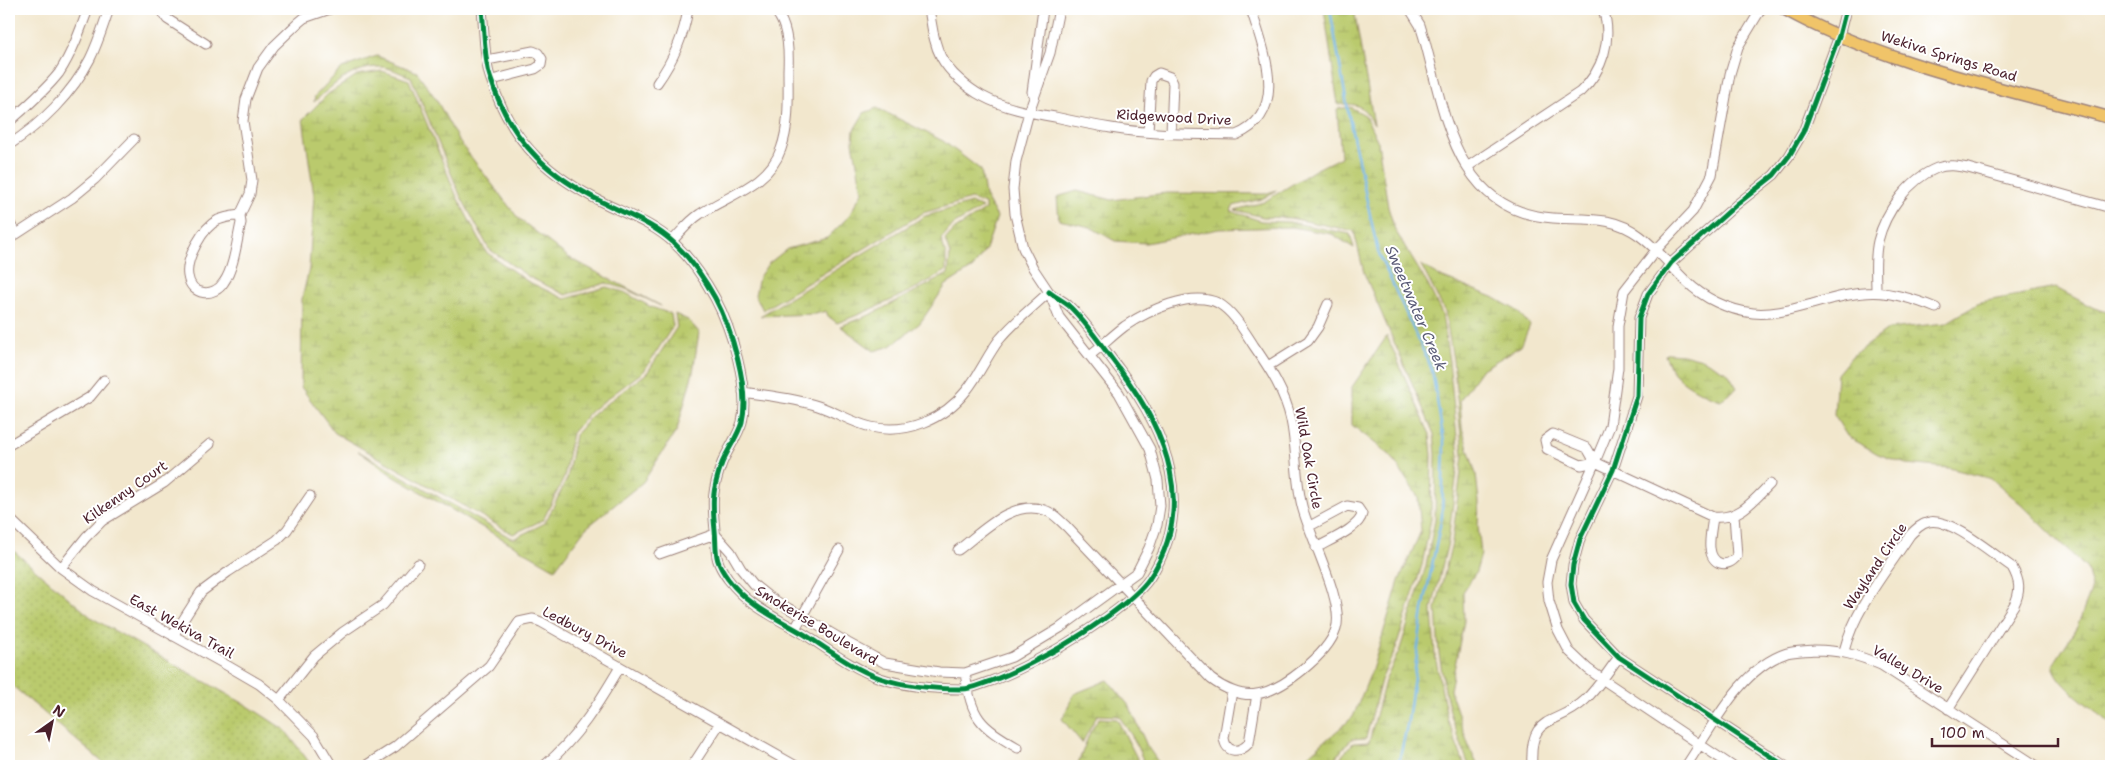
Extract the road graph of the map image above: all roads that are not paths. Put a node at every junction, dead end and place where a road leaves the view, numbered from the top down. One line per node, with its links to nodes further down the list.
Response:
1 (88, 9): 24 (street)
2 (108, 9): 28 (street)
3 (161, 9): 18 (street)
4 (330, 9): 31 (street)
5 (482, 9): 19 (street, Smokerise Boulevard)
6 (688, 9): 21 (street)
7 (773, 9): 34 (street)
8 (929, 9): 22 (street, Ridgewood Drive)
9 (1042, 9): 22 (street)
10 (1058, 9): 22 (street)
11 (1251, 9): 26 (street, Ridgewood Drive)
12 (1410, 9): 29 (street)
13 (1603, 9): 29 (street)
14 (1762, 9): 35 (street)
15 (1784, 9): 17 (main road, Wekiva Springs Road)
16 (1846, 9): 17 (street)
17 (1838, 36): 23 (main road, Wekiva Springs Road); 36 (street)
18 (206, 44)
19 (487, 60): 20 (street, Smokerise Boulevard); 20 (street)
20 (492, 80): 34 (street, Smokerise Boulevard)
21 (657, 83)
22 (1029, 112): 25 (street, Ridgewood Drive); 38 (street)
23 (2111, 118)
24 (9, 122)
25 (1148, 132): 26 (street, Ridgewood Drive); 26 (street)
26 (1171, 133)
27 (134, 139): 33 (street)
28 (9, 145)
29 (1466, 167): 35 (street)
30 (2111, 208): 37 (street)
31 (240, 215): 31 (street)
32 (9, 222): 33 (street)
33 (12, 237)
34 (672, 241): 45 (street, Smokerise Boulevard)
35 (1656, 250): 36 (street); 50 (street)
36 (1671, 263): 37 (street); 51 (street)
37 (1876, 291): 40 (street)
38 (1049, 292): 41 (street, Smokerise Boulevard); 42 (street, Smokerise Boulevard); 45 (street)
39 (1328, 304): 43 (street)
40 (1936, 308)
41 (1101, 346): 42 (street, Wild Oak Circle); 43 (street, Wild Oak Circle); 47 (street, Smokerise Boulevard)
42 (1090, 355): 49 (street, Smokerise Boulevard)
43 (1268, 366): 57 (street, Wild Oak Circle)
44 (104, 380): 48 (street)
45 (743, 392): 58 (street, Smokerise Boulevard)
46 (210, 444): 64 (street, Kilkenny Court)
47 (1164, 444): 49 (street); 66 (street, Smokerise Boulevard)
48 (9, 445)
49 (1150, 450): 65 (street, Smokerise Boulevard)
50 (1596, 462): 50 (street); 51 (street); 74 (street)
51 (1613, 470): 55 (street); 71 (street)
52 (1770, 484): 54 (street)
53 (310, 496): 69 (street)
54 (1734, 516): 55 (street); 55 (street)
55 (1713, 517)
56 (9, 518): 64 (street, East Wekiva Trail)
57 (1308, 527): 59 (street, Wild Oak Circle); 59 (street)
58 (715, 534): 62 (street); 67 (street, Smokerise Boulevard); 68 (street, Smokerise Boulevard)
59 (1316, 548): 77 (street, Wild Oak Circle)
60 (839, 550): 67 (street)
61 (958, 550): 65 (street, Wild Oak Circle)
62 (659, 554)
63 (418, 564): 78 (street)
64 (61, 568): 69 (street, East Wekiva Trail)
65 (1121, 585): 66 (street, Wild Oak Circle); 73 (street, Smokerise Boulevard)
66 (1132, 597): 75 (street, Smokerise Boulevard); 76 (street, Wild Oak Circle)
67 (803, 615): 68 (street); 73 (street, Smokerise Boulevard)
68 (795, 629): 75 (street, Smokerise Boulevard)
69 (173, 636): 78 (street, East Wekiva Trail)
70 (1844, 652): 79 (street, Valley Drive); 79 (street, Wayland Circle); 80 (street, Valley Drive)
71 (1620, 657): 74 (street); 80 (street)
72 (620, 667): 81 (street, Ledbury Drive); 85 (street, Ledbury Drive); 86 (street)
73 (965, 673): 75 (street)
74 (1602, 679): 82 (street); 89 (street)
75 (967, 689): 83 (street)
76 (1232, 691): 77 (street, Wild Oak Circle); 77 (street)
77 (1256, 694)
78 (279, 700): 84 (street, East Wekiva Trail)
79 (1948, 709): 93 (street, Valley Drive)
80 (1717, 720): 82 (street, Valley Drive); 92 (street)
81 (720, 723): 87 (street); 88 (street, Ledbury Drive)
82 (1701, 744): 90 (street, Valley Drive); 91 (street)
83 (1018, 748)
84 (332, 766)
85 (365, 766)
86 (544, 766)
87 (692, 766)
88 (796, 766)
89 (1532, 766)
90 (1686, 766)
91 (1732, 766)
92 (1785, 766)
93 (2037, 766)

